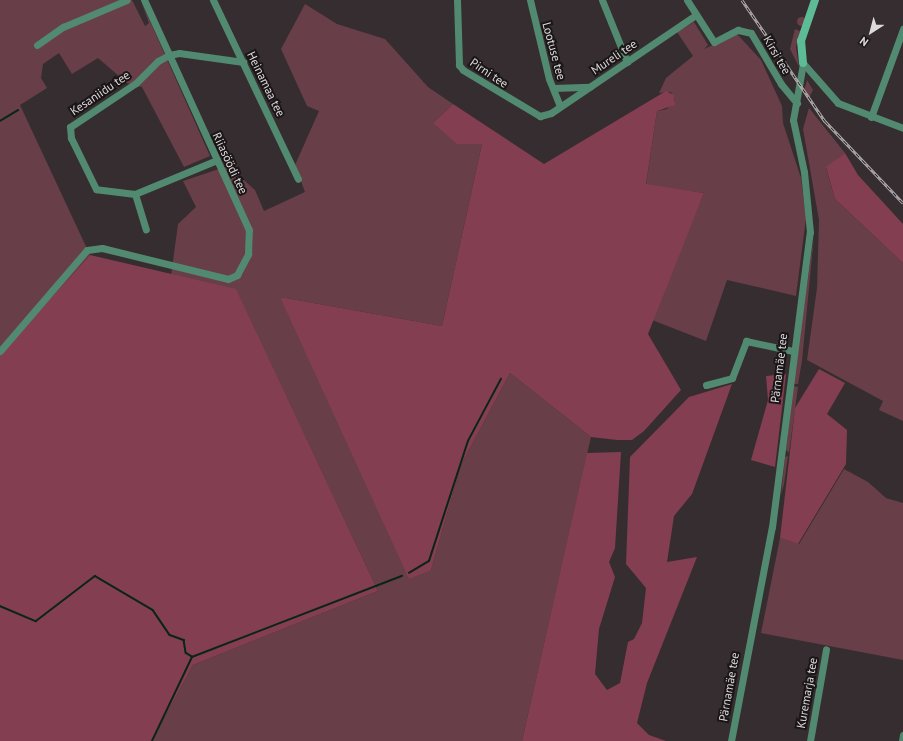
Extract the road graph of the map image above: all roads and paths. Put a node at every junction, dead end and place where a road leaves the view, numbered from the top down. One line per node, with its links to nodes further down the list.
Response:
1 (127, 0): 11 (street)
2 (144, 0): 12 (street, Riiasöödi tee)
3 (213, 0): 13 (street, Heinamaa tee)
4 (457, 0): 20 (street, Pirni tee)
5 (530, 0): 17 (street, Lootuse tee)
6 (602, 0): 14 (street)
7 (687, 0): 9 (street, Kirsi tee)
8 (815, 0): 15 (main road, Pärnamäe tee)
9 (696, 15): 14 (street, Mureli tee); 18 (street, Kirsi tee)
10 (903, 29): 21 (street)
11 (37, 45)
12 (169, 55): 13 (street); 23 (street, Riiasöödi tee); 25 (street, Kesaniidu tee)
13 (243, 62): 24 (street, Heinamaa tee)
14 (627, 62): 16 (street, Mureli tee)
15 (802, 63): 18 (street, Pärnamäe tee); 21 (street)
16 (590, 87): 17 (street); 19 (street, Mureli tee)
17 (553, 88): 19 (street, Lootuse tee)
18 (796, 103): 27 (street, Pärnamäe tee)
19 (560, 106): 20 (street, Mureli tee)
20 (544, 115)
21 (871, 117): 22 (street)
22 (903, 128)
23 (217, 160): 25 (street); 28 (street, Riiasöödi tee)
24 (298, 179)
25 (135, 194): 26 (street)
26 (146, 229)
27 (793, 350): 29 (street); 32 (street, Pärnamäe tee)
28 (0, 351)
29 (706, 385)
30 (826, 649): 33 (street, Kuremarja tee)
31 (903, 735): 34 (street)
32 (731, 741)
33 (810, 741)
34 (902, 741)

